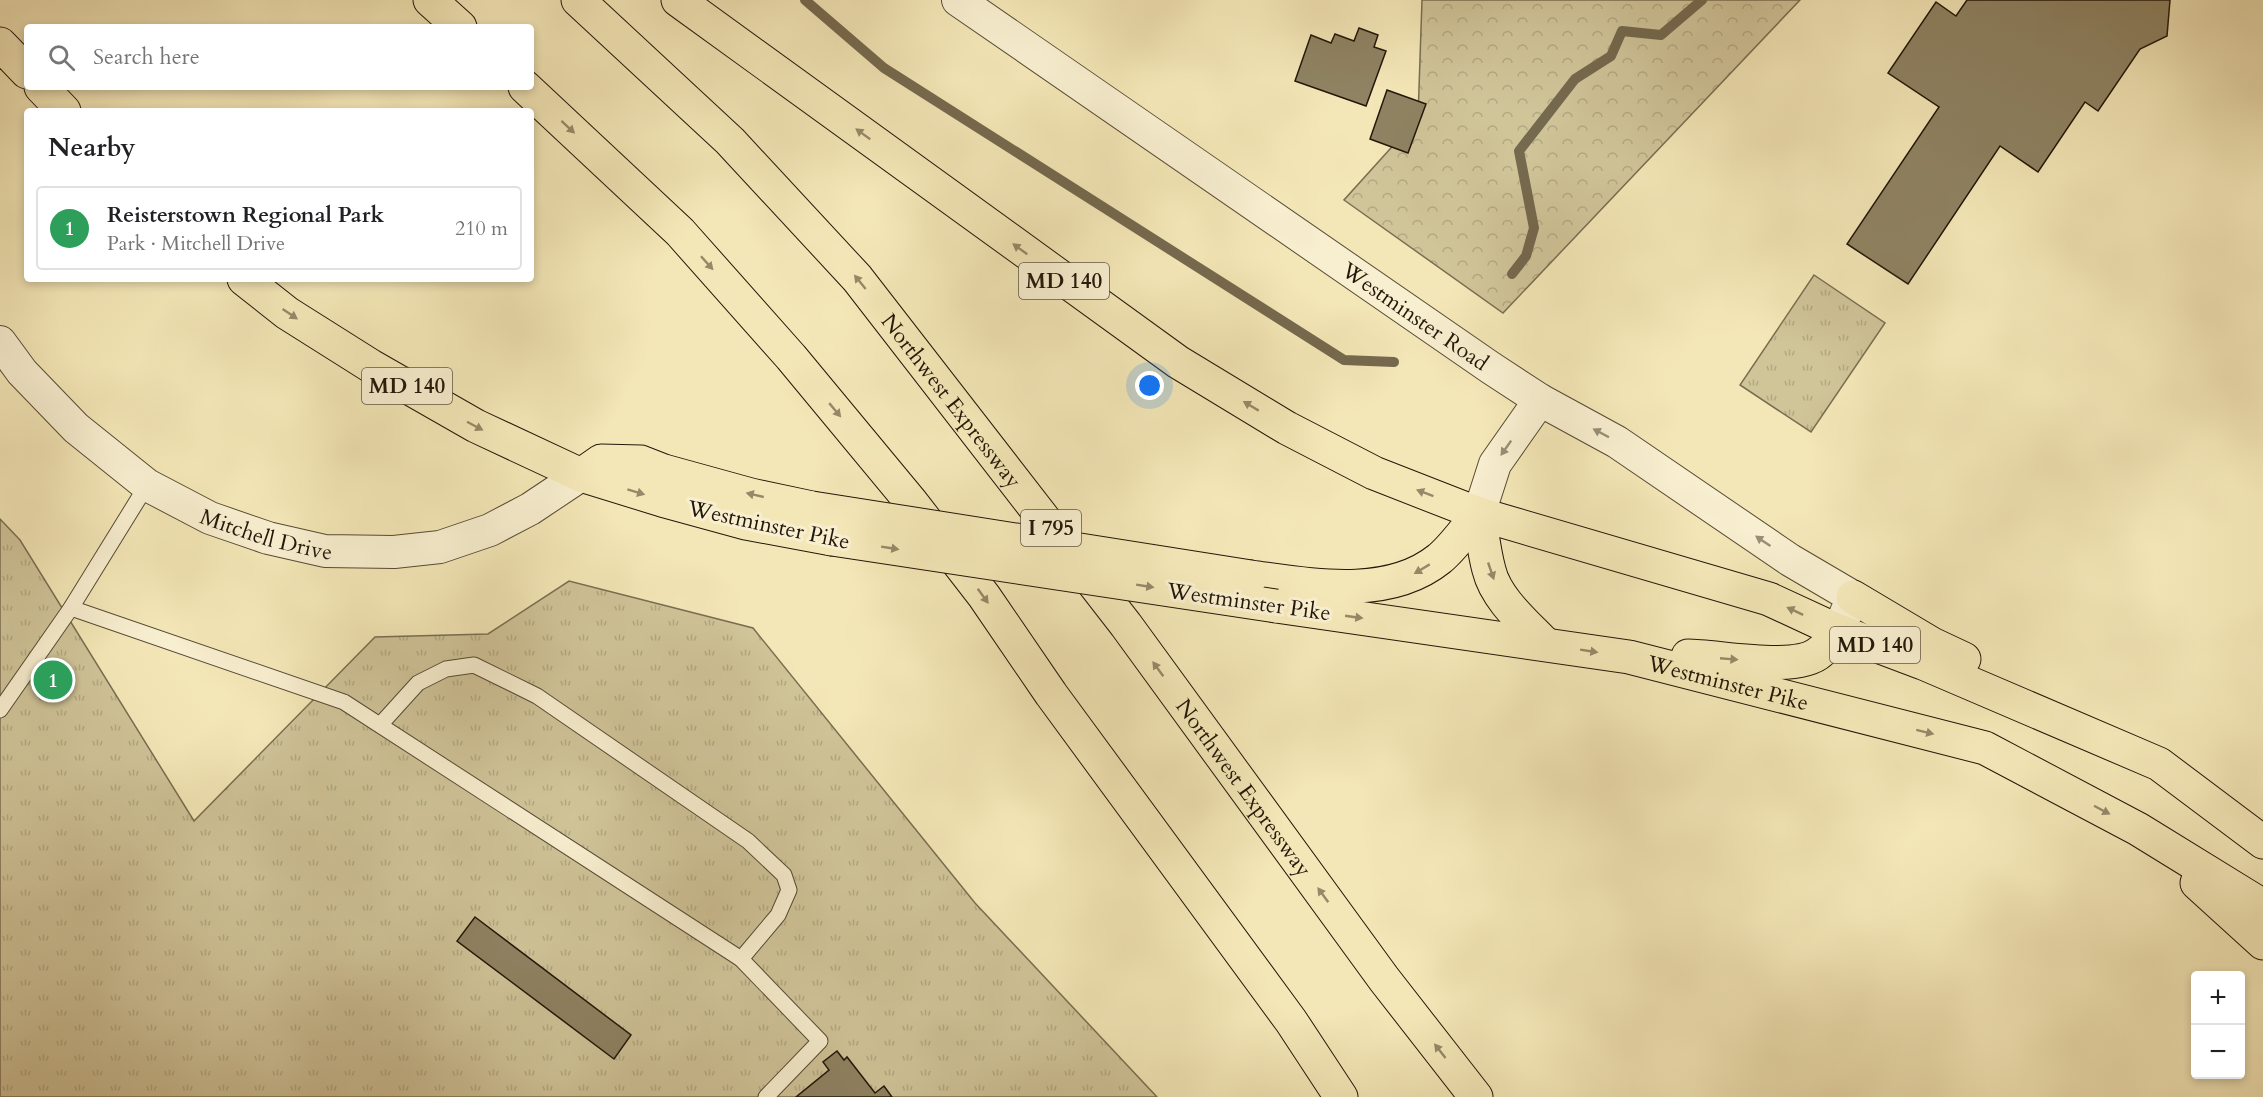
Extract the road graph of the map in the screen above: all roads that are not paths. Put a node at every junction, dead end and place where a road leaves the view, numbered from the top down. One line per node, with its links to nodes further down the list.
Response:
1 (430, 0): 5 (highway)
2 (578, 0): 33 (highway, Northwest Expressway / I 795, one-way to 2)
3 (678, 0): 16 (highway, MD 140, one-way to 3)
4 (958, 0): 13 (street, Westminster Road)
5 (457, 24)
6 (0, 44): 7 (highway)
7 (24, 69)
8 (44, 90): 10 (highway)
9 (528, 90): 32 (highway, one-way to 32)
10 (61, 108)
11 (248, 282): 14 (highway, Westminster Pike / MD 140, one-way to 14)
12 (0, 342): 15 (street, Mitchell Drive)
13 (1540, 400): 16 (street, one-way to 16); 17 (street, Westminster Road, one-way to 13)
14 (580, 475): 15 (street, Mitchell Drive); 16 (highway, one-way to 14, bridge); 20 (highway, Westminster Pike / MD 140, one-way to 20, bridge)
15 (147, 485): 18 (lane)
16 (1479, 514): 19 (highway, MD 140, one-way to 16); 20 (highway, one-way to 20)
17 (1853, 597): 19 (street); 24 (highway)
18 (71, 608): 22 (lane); 23 (lane)
19 (1838, 631): 21 (highway, one-way to 19); 24 (highway, MD 140)
20 (1545, 644): 21 (highway, Westminster Pike / MD 140, one-way to 21)
21 (1629, 657): 26 (highway, Westminster Pike / MD 140, one-way to 26)
22 (0, 710)
23 (380, 725): 30 (lane); 30 (lane)
24 (2159, 764): 25 (highway); 27 (highway, MD 140)
25 (2263, 824)
26 (2138, 829): 28 (highway, Westminster Pike / MD 140); 29 (highway)
27 (2263, 842)
28 (2263, 906)
29 (2263, 943)
30 (741, 959): 31 (lane)
31 (766, 1097)
32 (1341, 1097)
33 (1476, 1097)

